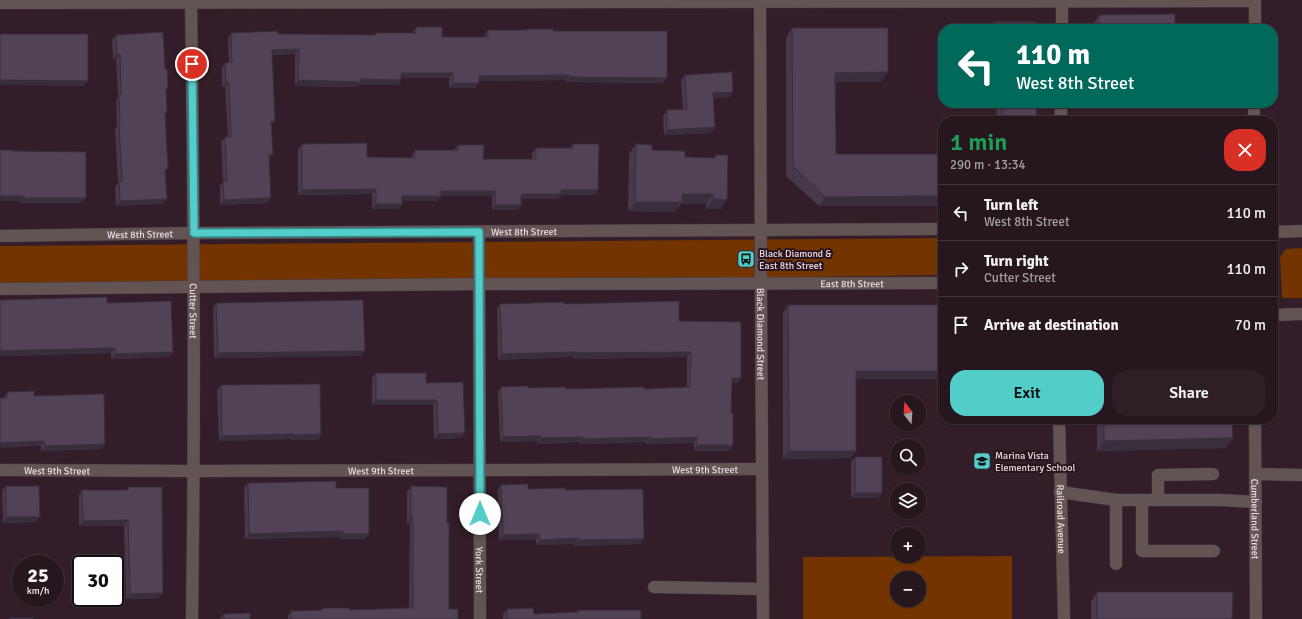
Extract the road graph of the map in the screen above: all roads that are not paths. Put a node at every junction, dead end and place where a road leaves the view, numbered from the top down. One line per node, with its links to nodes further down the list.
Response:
1 (1195, 0): 2 (street); 5 (street)
2 (1255, 0): 10 (street)
3 (306, 1): 4 (street); 8 (street)
4 (760, 1): 5 (street); 11 (street, Black Diamond Street)
5 (1062, 1): 9 (street)
6 (75, 2): 7 (street); 8 (street)
7 (0, 3)
8 (191, 3): 16 (street, Cutter Street)
9 (1062, 24)
10 (1255, 24)
11 (761, 229): 12 (street); 14 (street, West 8th Street); 20 (street, Black Diamond Street)
12 (938, 229)
13 (1302, 231): 15 (street)
14 (479, 232): 16 (street, West 8th Street); 19 (street, York Street)
15 (1278, 232)
16 (194, 233): 17 (street, West 8th Street); 21 (street, Cutter Street)
17 (0, 236)
18 (938, 283): 20 (street, East 8th Street)
19 (479, 284): 20 (street); 21 (street); 29 (street, York Street)
20 (760, 284): 27 (street, Black Diamond Street)
21 (193, 287): 22 (street); 30 (street, Cutter Street)
22 (0, 289)
23 (1302, 314): 24 (street)
24 (1278, 315)
25 (1059, 424): 34 (street, Railroad Avenue)
26 (1255, 424): 32 (street, Cumberland Street)
27 (762, 469): 29 (street, West 9th Street); 42 (street, Black Diamond Street)
28 (0, 470): 30 (street, West 9th Street)
29 (480, 470): 30 (street, West 9th Street); 44 (street, York Street)
30 (194, 471): 43 (street, Cutter Street)
31 (1213, 474): 37 (street)
32 (1256, 474): 33 (street); 38 (street, Cumberland Street)
33 (1302, 474)
34 (1060, 492): 35 (street); 46 (street, Railroad Avenue)
35 (1116, 500): 36 (street); 40 (street)
36 (1142, 500): 37 (street); 39 (street)
37 (1158, 500): 38 (street)
38 (1256, 502): 47 (street, Cumberland Street)
39 (1214, 551)
40 (1116, 564)
41 (654, 587): 42 (street)
42 (763, 589): 45 (street, Black Diamond Street)
43 (192, 619)
44 (480, 619)
45 (763, 619)
46 (1064, 619)
47 (1256, 619)

